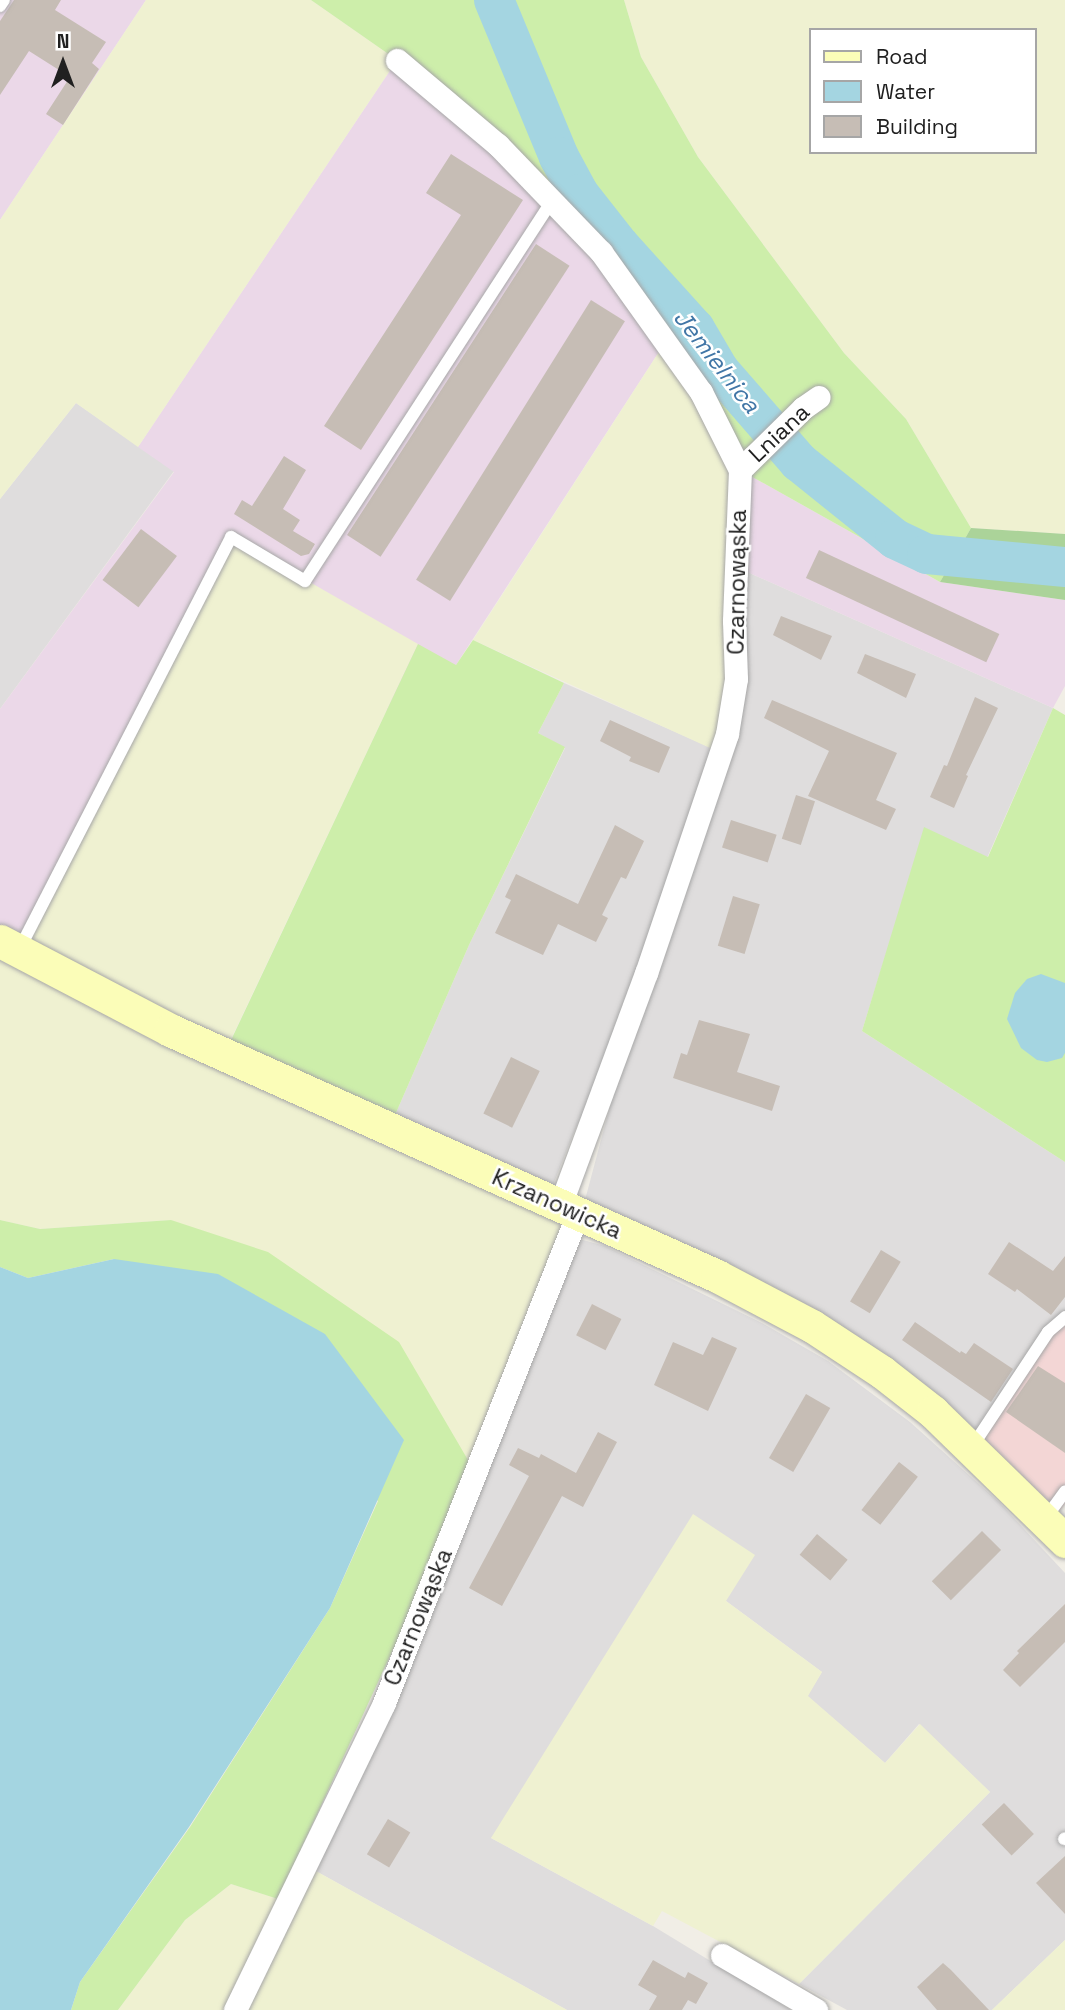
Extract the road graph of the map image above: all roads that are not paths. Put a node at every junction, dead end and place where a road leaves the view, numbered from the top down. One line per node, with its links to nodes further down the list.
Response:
1 (4, 0): 2 (lane)
2 (0, 6)
3 (397, 60): 4 (street, Czarnowąska)
4 (551, 200): 6 (street, Czarnowąska); 7 (lane)
5 (819, 397): 6 (street, Lniana)
6 (740, 470): 8 (street, Czarnowąska)
7 (9, 946): 8 (street, Krzanowicka)
8 (569, 1209): 10 (street, Krzanowicka); 14 (street, Czarnowąska)
9 (1065, 1317): 10 (lane)
10 (972, 1447): 12 (street, Krzanowicka)
11 (1065, 1491): 12 (lane)
12 (1054, 1531)
13 (722, 1955): 15 (street)
14 (235, 2010)
15 (816, 2010)

